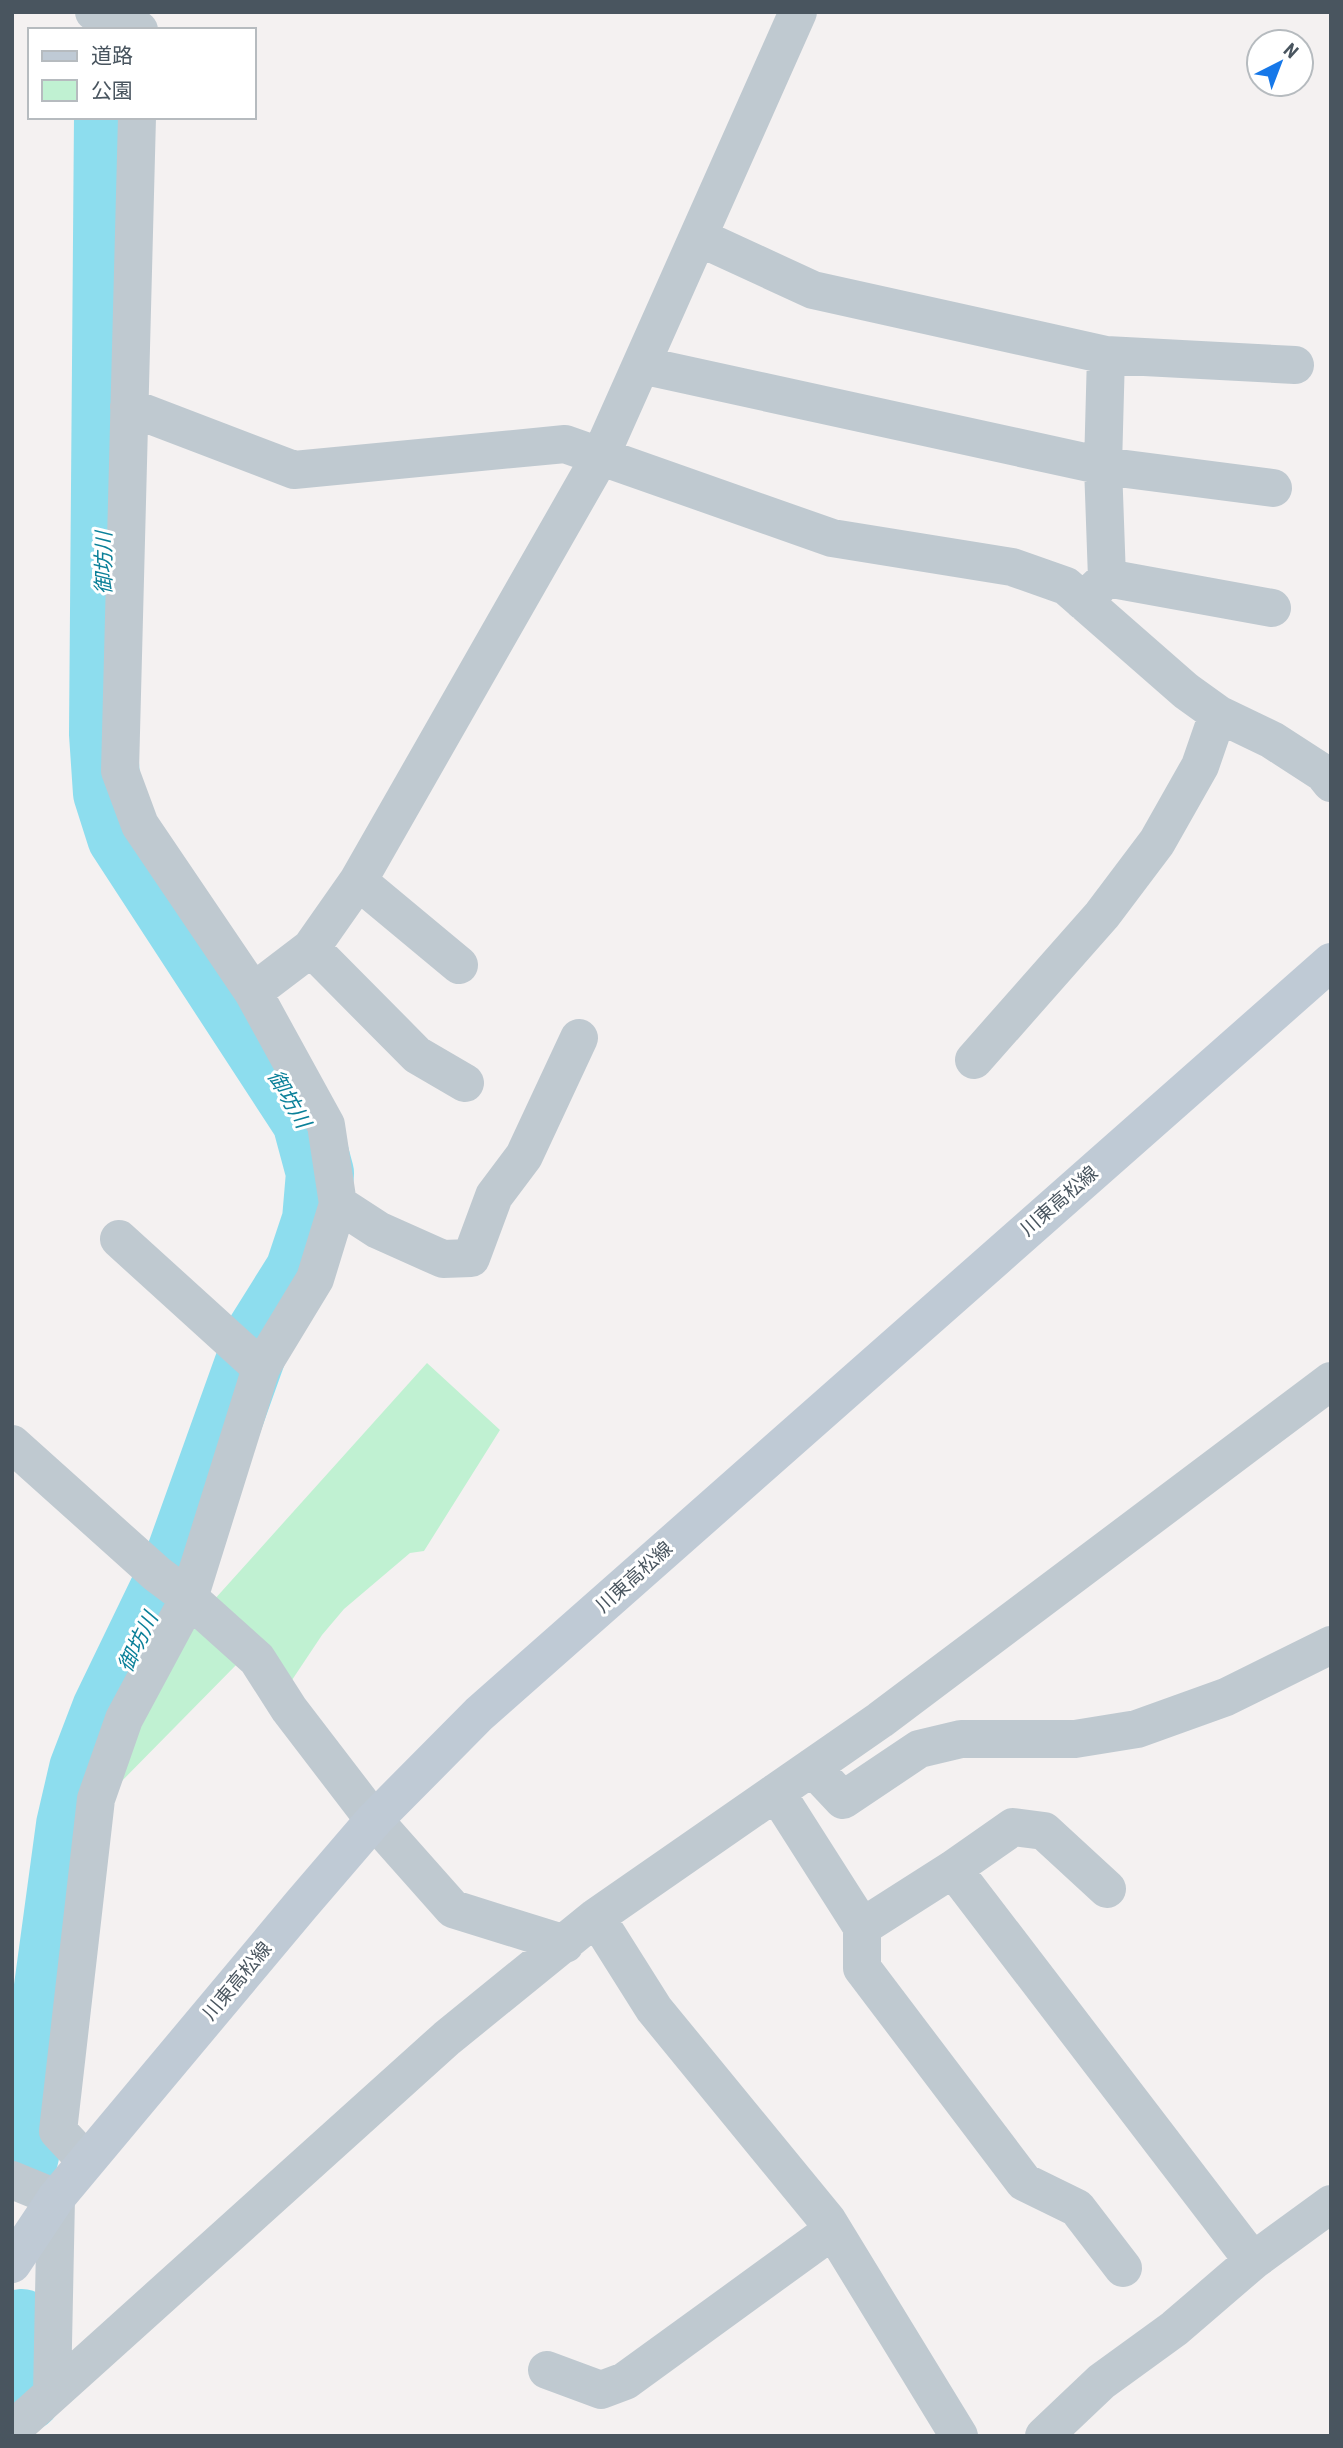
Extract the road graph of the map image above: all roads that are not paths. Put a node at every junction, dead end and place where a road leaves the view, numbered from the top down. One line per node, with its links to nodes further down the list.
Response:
1 (798, 12): 3 (street)
2 (137, 119): 7 (street)
3 (698, 237): 4 (street); 5 (street)
4 (1106, 355): 6 (street); 9 (street)
5 (641, 365): 8 (street); 9 (street)
6 (1295, 365)
7 (129, 407): 8 (street); 19 (street)
8 (600, 457): 11 (street); 15 (street)
9 (1103, 466): 10 (street); 11 (street)
10 (1273, 488)
11 (1095, 589): 12 (street); 13 (street)
12 (1272, 608)
13 (1218, 714): 14 (street); 21 (street)
14 (1331, 783)
15 (358, 881): 16 (street); 18 (street)
16 (311, 948): 19 (street); 22 (street)
17 (1331, 962): 32 (main road, 川東高松線)
18 (459, 965)
19 (253, 992): 23 (street)
20 (579, 1038): 23 (street)
21 (974, 1060)
22 (465, 1083)
23 (338, 1204): 25 (street)
24 (119, 1239): 25 (street)
25 (253, 1361): 28 (street)
26 (1331, 1381): 30 (street)
27 (12, 1444): 28 (street)
28 (173, 1586): 32 (street); 38 (street)
29 (1331, 1645): 30 (street)
30 (812, 1767): 31 (street)
31 (776, 1792): 35 (street); 36 (street)
32 (374, 1820): 37 (street); 38 (main road, 川東高松線)
33 (953, 1869): 34 (street); 36 (street); 43 (street)
34 (1107, 1889)
35 (596, 1917): 37 (street); 42 (street)
36 (862, 1927): 45 (street)
37 (565, 1944): 47 (street)
38 (86, 2161): 40 (main road, 川東高松線)
39 (12, 2180): 40 (street)
40 (56, 2198): 44 (main road, 川東高松線); 47 (street)
41 (1331, 2204): 43 (street)
42 (833, 2230): 46 (street); 49 (street)
43 (1253, 2261): 50 (street)
44 (12, 2264)
45 (1123, 2268)
46 (547, 2370)
47 (51, 2393): 48 (street)
48 (12, 2430)
49 (950, 2432)
50 (1044, 2436)

